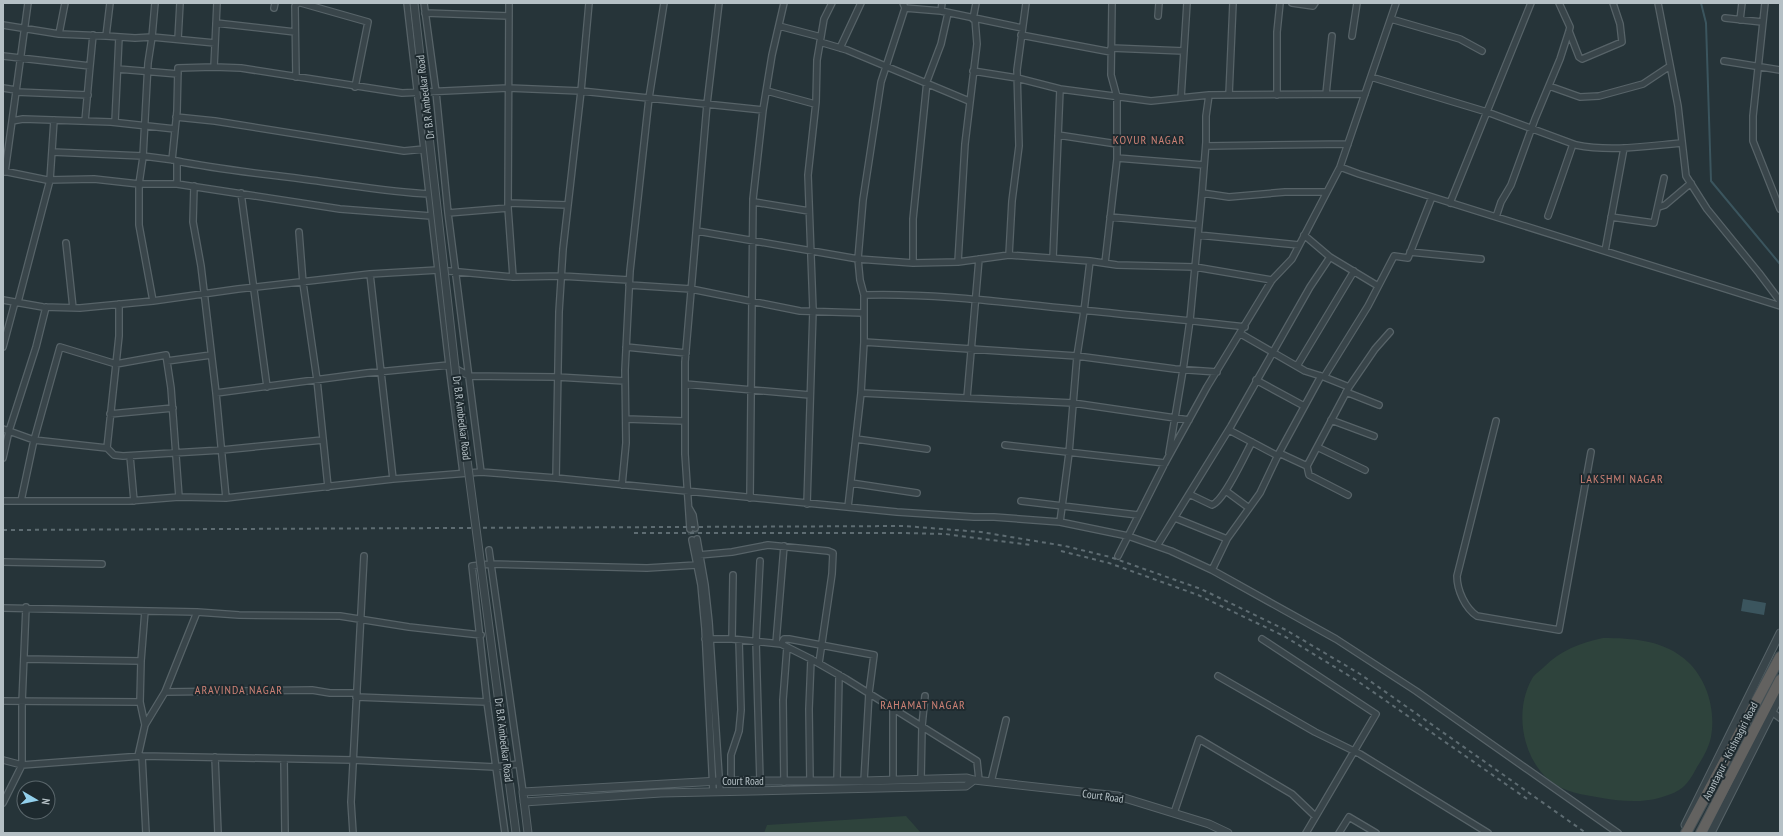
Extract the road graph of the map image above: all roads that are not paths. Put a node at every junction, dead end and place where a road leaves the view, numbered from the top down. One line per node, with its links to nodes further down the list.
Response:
1 (28, 3): 51 (street)
2 (65, 3): 55 (street)
3 (110, 3): 58 (street)
4 (155, 3): 59 (street)
5 (180, 3): 63 (street)
6 (217, 3): 48 (street)
7 (298, 3): 54 (street)
8 (301, 3): 88 (street)
9 (407, 3): 96 (street)
10 (414, 3): 384 (street, Dr B.R Ambedkar Road, bridge)
11 (424, 3): 39 (street)
12 (509, 3): 41 (street)
13 (589, 3): 93 (street)
14 (664, 3): 104 (street)
15 (719, 3): 107 (street)
16 (784, 3): 50 (street)
17 (832, 3): 64 (street)
18 (861, 3): 66 (street)
19 (942, 3): 38 (street)
20 (976, 3): 44 (street)
21 (1026, 3): 52 (street)
22 (1112, 3): 67 (street)
23 (1159, 3): 42 (street)
24 (1187, 3): 68 (street)
25 (1232, 3): 101 (street)
26 (1280, 3): 102 (street)
27 (1292, 3): 28 (street)
28 (1315, 3)
29 (1357, 3): 61 (street)
30 (1396, 3): 45 (street)
31 (1531, 3): 110 (street)
32 (1559, 3): 53 (street)
33 (1613, 3): 53 (street)
34 (1658, 3): 75 (street)
35 (1742, 3): 46 (street)
36 (1764, 3): 47 (street)
37 (904, 6): 38 (street); 74 (street)
38 (941, 11): 40 (street)
39 (425, 13): 41 (street); 95 (street)
40 (948, 13): 44 (street); 86 (street)
41 (509, 16): 90 (street)
42 (1158, 16)
43 (1725, 18): 46 (street)
44 (974, 19): 52 (street); 80 (street)
45 (1390, 19): 69 (street); 83 (street)
46 (1740, 20): 47 (street)
47 (1762, 22): 77 (street)
48 (216, 23): 54 (street); 65 (street)
49 (3, 25): 51 (street)
50 (779, 26): 64 (street); 94 (street)
51 (24, 28): 55 (street); 71 (street)
52 (1022, 28): 57 (street)
53 (1569, 31): 87 (street)
54 (295, 32): 84 (street)
55 (59, 34): 56 (street)
56 (93, 35): 58 (street); 73 (street)
57 (1021, 35): 67 (street); 85 (street)
58 (106, 36): 62 (street)
59 (152, 36): 62 (street); 63 (street); 81 (street)
60 (1332, 36): 97 (street)
61 (1352, 36)
62 (119, 37): 78 (street)
63 (178, 39): 65 (street)
64 (821, 39): 66 (street); 108 (street)
65 (215, 42): 76 (street)
66 (840, 48): 74 (street)
67 (1111, 50): 68 (street); 103 (street)
68 (1184, 51): 105 (street)
69 (1482, 51)
70 (3, 56): 71 (street)
71 (20, 59): 73 (street); 92 (street)
72 (1724, 61): 77 (street)
73 (90, 66): 99 (street)
74 (886, 66): 86 (street); 172 (street)
75 (1670, 66): 87 (street); 123 (street)
76 (214, 67): 82 (street); 84 (street)
77 (1759, 67): 79 (street); 150 (street)
78 (118, 69): 81 (street); 115 (street)
79 (1780, 70)
80 (973, 71): 85 (street); 106 (street)
81 (148, 72): 82 (street); 116 (street)
82 (178, 74): 111 (street)
83 (1371, 77): 98 (street); 110 (street)
84 (296, 78): 88 (street)
85 (1017, 78): 91 (street); 169 (street)
86 (927, 83): 106 (street); 177 (street)
87 (1549, 86): 117 (street)
88 (355, 87): 96 (street)
89 (3, 88): 92 (street)
90 (508, 88): 93 (street); 95 (street); 148 (street)
91 (1060, 89): 103 (street); 119 (street)
92 (16, 91): 99 (street); 113 (street)
93 (581, 91): 104 (street); 147 (street)
94 (766, 91): 108 (street); 109 (street)
95 (436, 92): 96 (street); 152 (street)
96 (418, 93): 126 (street)
97 (1326, 94): 98 (street); 102 (street)
98 (1365, 94): 121 (street)
99 (88, 95): 114 (street)
100 (1209, 95): 101 (street); 105 (street); 124 (street)
101 (1230, 95): 102 (street)
102 (1276, 95)
103 (1117, 97): 105 (street); 120 (street)
104 (649, 98): 107 (street); 188 (street)
105 (1181, 98)
106 (969, 102): 176 (street)
107 (707, 104): 109 (street); 159 (street)
108 (815, 104): 151 (street)
109 (764, 110): 145 (street)
110 (1487, 112): 117 (street); 146 (street)
111 (176, 118): 118 (street); 126 (street)
112 (54, 120): 113 (street); 114 (street); 127 (street)
113 (12, 121): 133 (street)
114 (86, 121): 115 (street)
115 (116, 122): 116 (street)
116 (144, 124): 118 (street); 128 (street)
117 (1532, 128): 122 (street); 156 (street)
118 (175, 129): 130 (street)
119 (1058, 135): 120 (street); 171 (street)
120 (1117, 144): 129 (street)
121 (1348, 144): 124 (street); 132 (street)
122 (1573, 144): 125 (street); 154 (street)
123 (1682, 144): 125 (street); 136 (street)
124 (1206, 146): 131 (street)
125 (1624, 148): 157 (street)
126 (424, 149): 143 (street)
127 (52, 152): 128 (street); 135 (street)
128 (143, 156): 130 (street); 137 (street)
129 (1117, 158): 131 (street); 155 (street)
130 (175, 160): 138 (street); 143 (street)
131 (1204, 165): 142 (street)
132 (1340, 166): 140 (street); 144 (street)
133 (4, 172): 135 (street)
134 (1664, 178): 149 (street)
135 (50, 180): 137 (street); 198 (street)
136 (1691, 183): 149 (street); 197 (street)
137 (139, 184): 138 (street); 196 (street)
138 (176, 184): 139 (street)
139 (194, 186): 141 (street); 192 (street)
140 (1326, 192): 142 (street); 161 (street)
141 (241, 193): 153 (street); 190 (street)
142 (1202, 193): 158 (street)
143 (429, 194): 153 (street)
144 (1432, 197): 146 (street); 168 (street)
145 (754, 202): 151 (street); 163 (street)
146 (1450, 203): 156 (street)
147 (568, 205): 148 (street); 184 (street)
148 (508, 206): 152 (street); 185 (street)
149 (1658, 207): 157 (street)
150 (1780, 209)
151 (809, 211): 166 (street)
152 (448, 213): 182 (street)
153 (431, 216): 180 (street)
154 (1548, 216)
155 (1110, 217): 158 (street); 178 (street)
156 (1496, 217): 167 (street)
157 (1611, 217): 167 (street)
158 (1199, 225): 162 (street)
159 (696, 231): 163 (street); 191 (street)
160 (299, 232): 187 (street)
161 (1304, 235): 165 (street); 170 (street)
162 (1198, 236): 165 (street); 179 (street)
163 (753, 240): 166 (street); 199 (street)
164 (66, 243): 203 (street)
165 (1299, 245): 186 (street)
166 (811, 250): 172 (street); 205 (street)
167 (1605, 251): 201 (street)
168 (1410, 252): 174 (street); 189 (street)
169 (1009, 255): 171 (street); 173 (street)
170 (1330, 257): 181 (street); 215 (street)
171 (1053, 258): 175 (street)
172 (858, 259): 177 (street); 193 (street)
173 (979, 259): 176 (street); 195 (street)
174 (1481, 259)
175 (1090, 261): 178 (street); 204 (street)
176 (958, 262): 177 (street)
177 (913, 263)
178 (1105, 263): 179 (street)
179 (1195, 267): 186 (street); 207 (street)
180 (438, 270): 182 (street); 183 (street); 221 (street)
181 (1354, 271): 189 (street); 222 (street)
182 (456, 272): 185 (street); 226 (street)
183 (370, 274): 187 (street); 224 (street)
184 (561, 276): 185 (street); 188 (street); 228 (street)
185 (513, 277)
186 (1272, 280): 208 (street)
187 (303, 283): 190 (street); 229 (street)
188 (629, 283): 191 (street); 213 (street)
189 (1378, 286): 227 (street)
190 (254, 287): 192 (street); 233 (street)
191 (691, 289): 199 (street); 216 (street)
192 (204, 293): 196 (street); 217 (street)
193 (864, 295): 195 (street); 206 (street)
194 (3, 300): 198 (street)
195 (976, 300): 204 (street); 214 (street)
196 (153, 301): 200 (street)
197 (1780, 301)
198 (16, 302): 202 (street); 212 (street)
199 (753, 302): 205 (street); 235 (street)
200 (119, 304): 203 (street); 220 (street)
201 (1780, 306)
202 (46, 307): 203 (street); 253 (street)
203 (73, 308)
204 (1084, 311): 207 (street); 218 (street)
205 (813, 313): 206 (street); 238 (street)
206 (864, 313): 211 (street)
207 (1190, 320): 208 (street); 223 (street)
208 (1245, 327): 210 (street)
209 (1390, 332): 234 (street)
210 (1241, 334): 215 (street); 225 (street)
211 (864, 342): 214 (street); 236 (street)
212 (3, 347)
213 (626, 347): 216 (street); 231 (street)
214 (971, 348): 218 (street); 239 (street)
215 (1273, 352): 222 (street); 230 (street)
216 (686, 353): 232 (street)
217 (212, 355): 219 (street); 237 (street)
218 (1077, 356): 223 (street); 240 (street)
219 (167, 361): 220 (street); 243 (street)
220 (116, 364): 244 (street); 256 (street)
221 (448, 365): 224 (street); 226 (street); 274 (street)
222 (1297, 366): 227 (street)
223 (1183, 370): 225 (street); 245 (street)
224 (380, 372): 229 (street); 276 (street)
225 (1217, 372): 247 (street)
226 (469, 376): 228 (street); 273 (street)
227 (1323, 376): 234 (street); 242 (street)
228 (557, 377): 231 (street); 275 (street)
229 (317, 380): 233 (street); 257 (street)
230 (1256, 380): 242 (street); 252 (street)
231 (625, 381): 246 (street)
232 (685, 384): 235 (street); 249 (street)
233 (267, 387): 237 (street)
234 (1347, 389): 241 (street); 248 (street)
235 (752, 391): 238 (street); 287 (street)
236 (861, 392): 239 (street); 255 (street)
237 (216, 393): 263 (street)
238 (810, 395): 292 (street)
239 (967, 398): 240 (street)
240 (1073, 403): 245 (street); 266 (street)
241 (1379, 405)
242 (1304, 406): 267 (street)
243 (173, 408): 244 (street); 265 (street)
244 (110, 414): 261 (street)
245 (1175, 418): 247 (street); 270 (street)
246 (626, 419): 249 (street); 278 (street)
247 (1189, 420): 270 (street)
248 (1331, 420): 254 (street); 260 (street)
249 (685, 421): 280 (street)
250 (1496, 421): 264 (street)
251 (3, 429): 253 (street)
252 (1229, 430): 258 (street); 283 (street)
253 (9, 431): 256 (street); 269 (street)
254 (1374, 436)
255 (856, 439): 262 (street); 277 (street)
256 (34, 440): 261 (street); 289 (street)
257 (323, 440): 263 (street); 279 (street)
258 (1252, 442): 267 (street); 281 (street)
259 (1005, 445): 266 (street)
260 (1317, 447): 271 (street); 272 (street)
261 (107, 448): 268 (street)
262 (927, 449)
263 (222, 450): 265 (street); 286 (street)
264 (1591, 452)
265 (177, 453): 268 (street); 285 (street)
266 (1069, 453): 270 (street); 293 (street)
267 (1278, 455): 271 (street); 295 (street)
268 (130, 456): 290 (street)
269 (3, 458)
270 (1167, 460): 296 (street)
271 (1306, 466): 284 (street)
272 (1365, 470)
273 (481, 472): 274 (street); 275 (street)
274 (463, 473): 276 (street)
275 (556, 478): 278 (street)
276 (393, 479): 279 (street)
277 (851, 483): 282 (street); 294 (street)
278 (622, 485): 280 (street)
279 (328, 487): 286 (street)
280 (688, 491): 287 (street); 299 (street)
281 (1226, 491): 283 (street); 295 (street)
282 (917, 493)
283 (1189, 494): 297 (street)
284 (1348, 495)
285 (180, 497): 286 (street); 290 (street)
286 (226, 498)
287 (750, 498): 292 (street)
288 (3, 501): 289 (street)
289 (20, 501): 290 (street)
290 (134, 501)
291 (1021, 501): 293 (street)
292 (807, 504): 294 (street)
293 (1062, 506): 296 (street); 298 (street)
294 (848, 507): 298 (street)
295 (1249, 508): 301 (street)
296 (1138, 515): 300 (street)
297 (1175, 518): 301 (street); 303 (street)
298 (1060, 522): 300 (street)
299 (692, 529)
300 (1128, 536): 303 (street); 307 (street)
301 (1227, 539): 313 (street)
302 (784, 546): 305 (street); 327 (street); 328 (street)
303 (1157, 546): 313 (street)
304 (489, 550): 311 (street)
305 (699, 555): 312 (street); 323 (street)
306 (364, 556): 319 (street)
307 (1118, 556)
308 (760, 561): 326 (street)
309 (3, 562): 310 (street)
310 (102, 564)
311 (491, 564): 312 (street); 321 (street); 359 (street)
312 (697, 565): 323 (street)
313 (1212, 570): 391 (street)
314 (733, 575): 324 (street)
315 (26, 607): 316 (street); 317 (street); 332 (street)
316 (3, 608)
317 (145, 611): 318 (street); 333 (street)
318 (196, 612): 319 (street); 338 (street)
319 (361, 619): 321 (street); 340 (street)
320 (1780, 633): 392 (street)
321 (480, 635): 346 (street)
322 (1262, 638): 353 (street)
323 (707, 639): 324 (street); 365 (street)
324 (732, 639): 325 (street)
325 (739, 640): 326 (street); 366 (street)
326 (756, 641): 327 (street); 367 (street)
327 (779, 643): 328 (street); 329 (street)
328 (821, 645): 334 (street); 339 (street)
329 (787, 647): 331 (street); 371 (street)
330 (1780, 657): 393 (highway)
331 (811, 659): 334 (street); 368 (street)
332 (24, 660): 333 (street); 344 (street)
333 (141, 661): 345 (street)
334 (819, 663): 335 (street)
335 (839, 675): 339 (street); 369 (street)
336 (1218, 676): 353 (street)
337 (1780, 680): 394 (highway, Anantapur - Krishnagiri Road)
338 (165, 692): 340 (street); 351 (street)
339 (869, 693): 347 (street); 370 (street)
340 (356, 695): 346 (street); 358 (street)
341 (925, 696): 352 (street)
342 (1780, 696): 348 (street)
343 (3, 702): 344 (street)
344 (22, 702): 345 (street); 360 (street)
345 (140, 702): 351 (street)
346 (487, 702): 361 (street)
347 (893, 708): 352 (street); 363 (street)
348 (1772, 712): 349 (street); 395 (street)
349 (1780, 718)
350 (1006, 720): 372 (street)
351 (145, 726): 354 (street)
352 (922, 726): 362 (street); 364 (street)
353 (1354, 752): 378 (street); 390 (street)
354 (140, 756): 355 (street); 360 (street); 379 (street)
355 (215, 757): 356 (street); 380 (street)
356 (284, 758): 358 (street); 381 (street)
357 (3, 760): 360 (street)
358 (353, 760): 361 (street); 382 (street)
359 (518, 764): 361 (street); 374 (street)
360 (22, 765): 376 (street)
361 (495, 767): 383 (street)
362 (921, 779): 363 (street, Court Road); 364 (street, Court Road)
363 (893, 780): 370 (street, Court Road)
364 (976, 780): 372 (street, Court Road); 373 (street, Court Road)
365 (716, 781): 366 (street, Court Road); 373 (street); 374 (street, Court Road)
366 (731, 781): 367 (street, Court Road)
367 (760, 781): 371 (street, Court Road)
368 (810, 781): 369 (street, Court Road); 371 (street, Court Road)
369 (837, 781): 370 (street, Court Road)
370 (864, 781)
371 (784, 782)
372 (991, 782): 377 (street, Court Road)
373 (716, 791): 375 (street, Court Road)
374 (522, 792): 375 (street)
375 (524, 802): 385 (street)
376 (3, 803)
377 (1174, 813): 378 (street); 386 (street, Court Road)
378 (1315, 816): 387 (street)
379 (146, 833)
380 (218, 833)
381 (285, 833)
382 (352, 833)
383 (506, 833)
384 (516, 833)
385 (528, 833)
386 (1228, 833)
387 (1306, 833)
388 (1339, 833): 389 (street)
389 (1376, 833)
390 (1488, 833)
391 (1618, 833)
392 (1681, 833)
393 (1686, 833)
394 (1701, 833)
395 (1711, 833)

